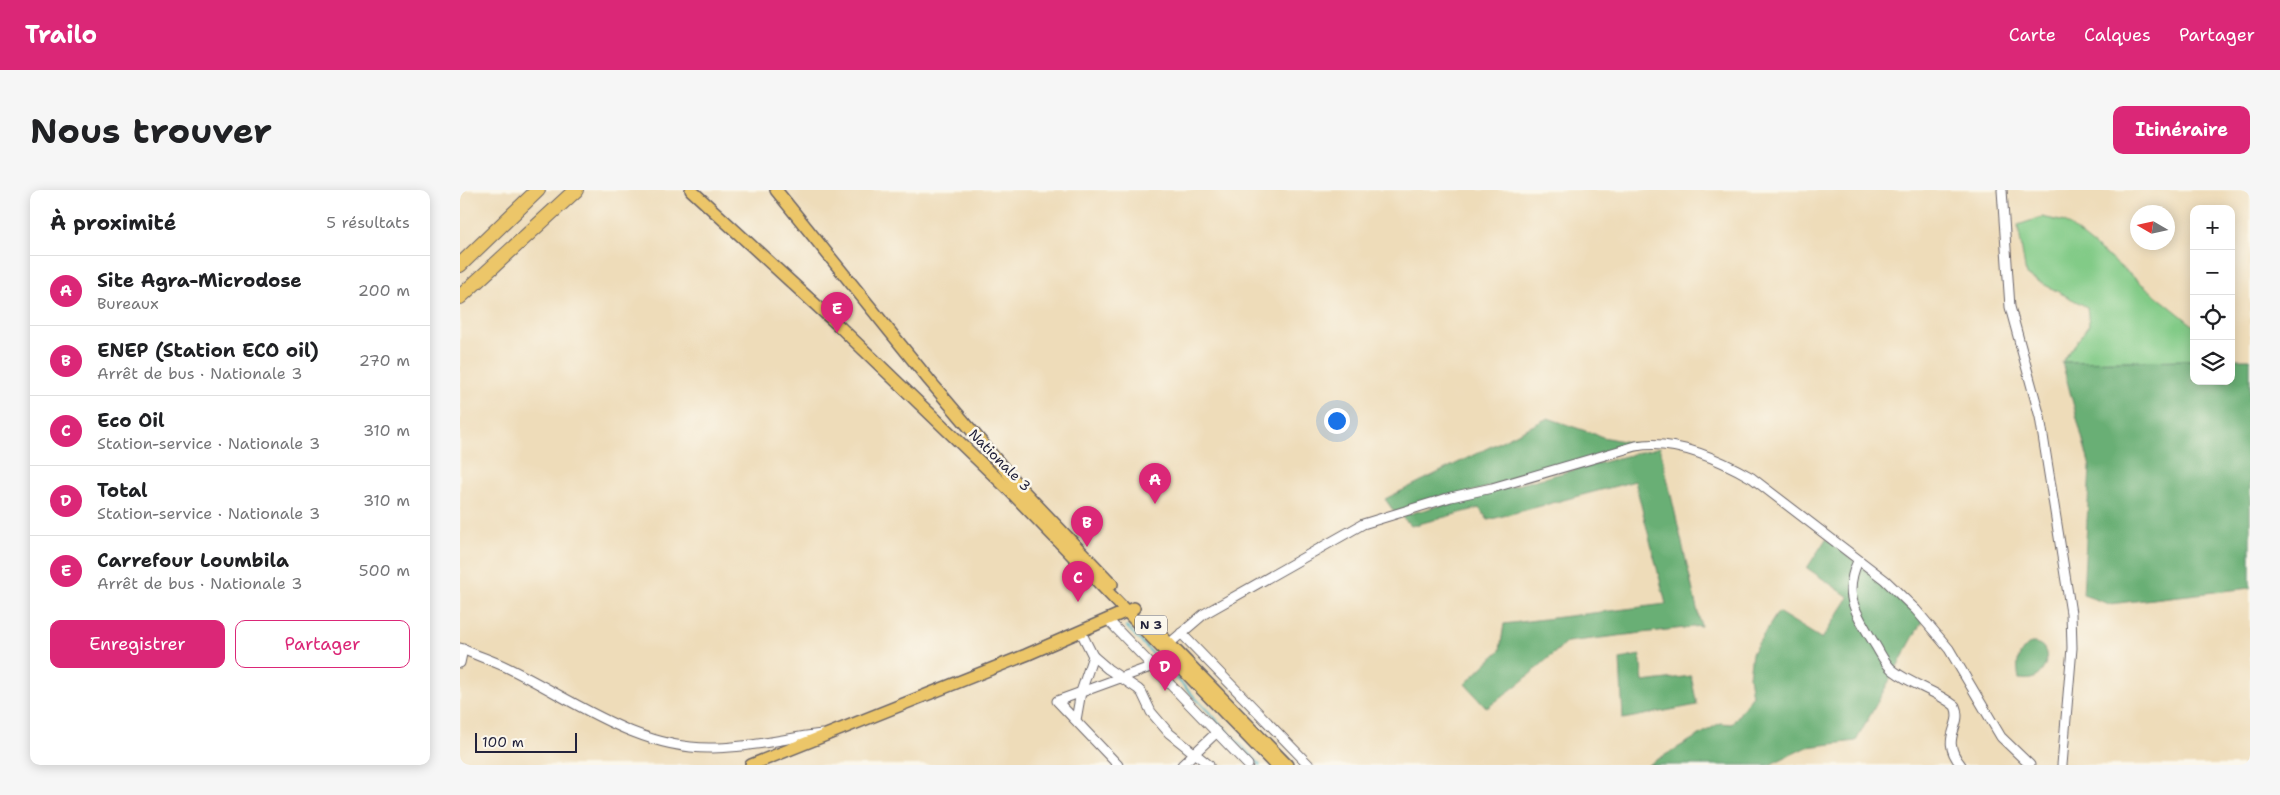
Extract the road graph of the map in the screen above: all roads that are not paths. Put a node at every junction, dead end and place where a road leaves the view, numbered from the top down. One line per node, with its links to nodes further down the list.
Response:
1 (538, 190): 6 (highway)
2 (576, 190): 7 (highway)
3 (691, 190): 9 (main road, Nationale 3 / N 3)
4 (776, 190): 9 (main road, Nationale 3 / N 3)
5 (2002, 190): 34 (street)
6 (460, 265)
7 (460, 296)
8 (1858, 561): 12 (street); 32 (street); 33 (street)
9 (1131, 610): 10 (main road); 13 (main road, Nationale 3 / N 3); 29 (main road, Nationale 3 / N 3)
10 (1108, 620): 11 (main road); 17 (street)
11 (1081, 632): 15 (street); 22 (main road)
12 (1181, 634): 13 (street); 31 (street)
13 (1170, 643): 30 (main road, Nationale 3 / N 3)
14 (461, 649): 16 (street); 22 (street)
15 (1094, 656): 18 (street); 19 (street)
16 (460, 662)
17 (1153, 666): 18 (street); 21 (street)
18 (1121, 678): 19 (street); 23 (street)
19 (1081, 692): 20 (street); 20 (street)
20 (1076, 720): 24 (street)
21 (1217, 732): 23 (street); 28 (street)
22 (832, 733): 25 (main road)
23 (1196, 753): 26 (street); 27 (street)
24 (1113, 763)
25 (752, 765)
26 (1182, 765)
27 (1209, 765)
28 (1248, 765)
29 (1275, 765)
30 (1287, 765)
31 (1309, 765)
32 (1962, 765)
33 (2030, 765)
34 (2062, 765)

